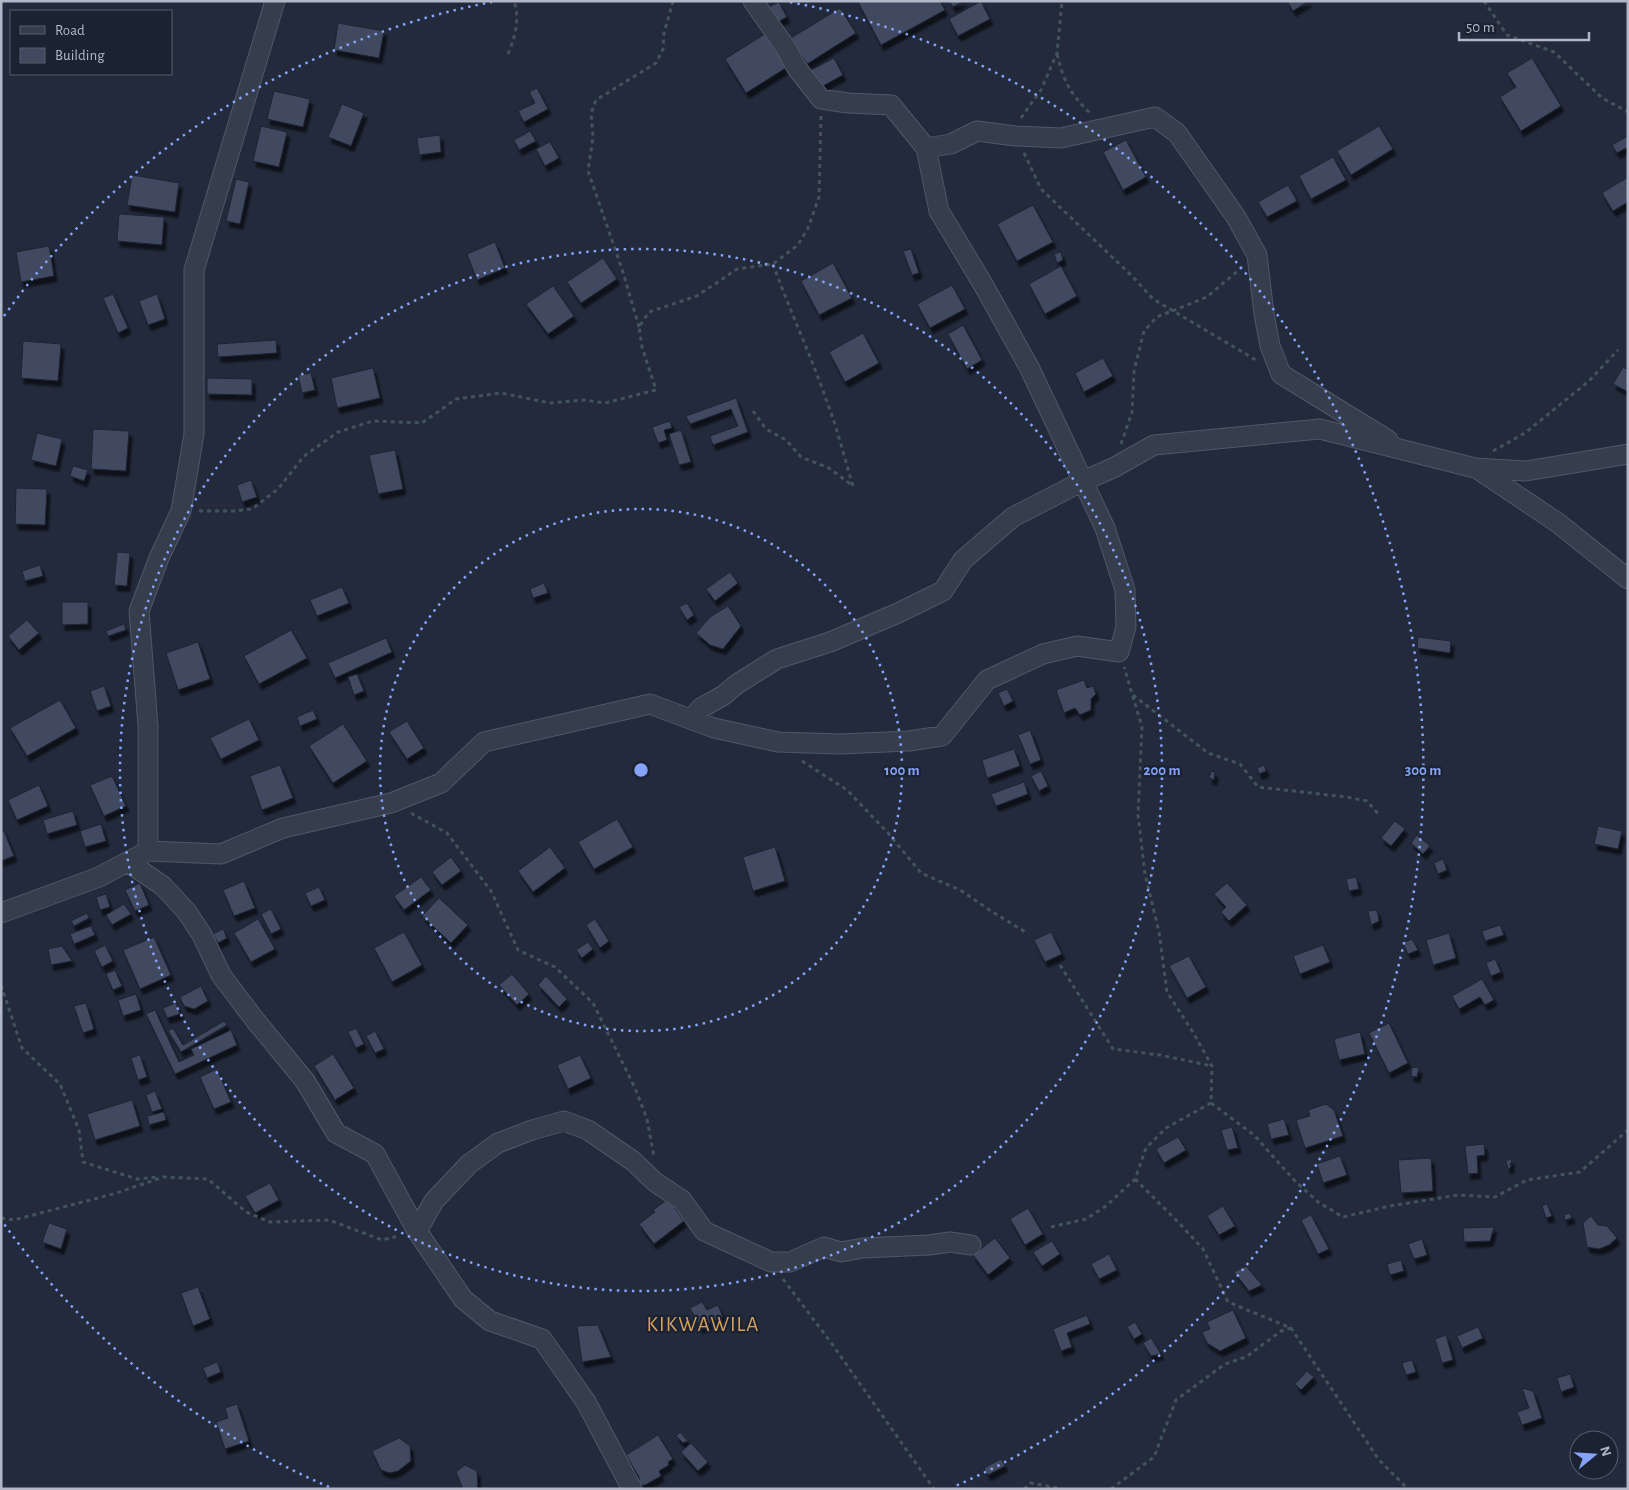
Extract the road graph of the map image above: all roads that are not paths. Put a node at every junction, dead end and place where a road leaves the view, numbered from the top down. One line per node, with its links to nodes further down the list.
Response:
1 (275, 1): 10 (street)
2 (753, 1): 3 (street)
3 (926, 148): 4 (street); 7 (street)
4 (1408, 452): 6 (street); 7 (street)
5 (1628, 454): 6 (street)
6 (1475, 468): 8 (street)
7 (1083, 481): 9 (street); 9 (street)
8 (1628, 579)
9 (691, 719): 10 (street)
10 (148, 851): 11 (street)
11 (128, 862): 12 (street); 13 (street)
12 (1, 913)
13 (417, 1231): 14 (street); 15 (street)
14 (971, 1244)
15 (632, 1489)

